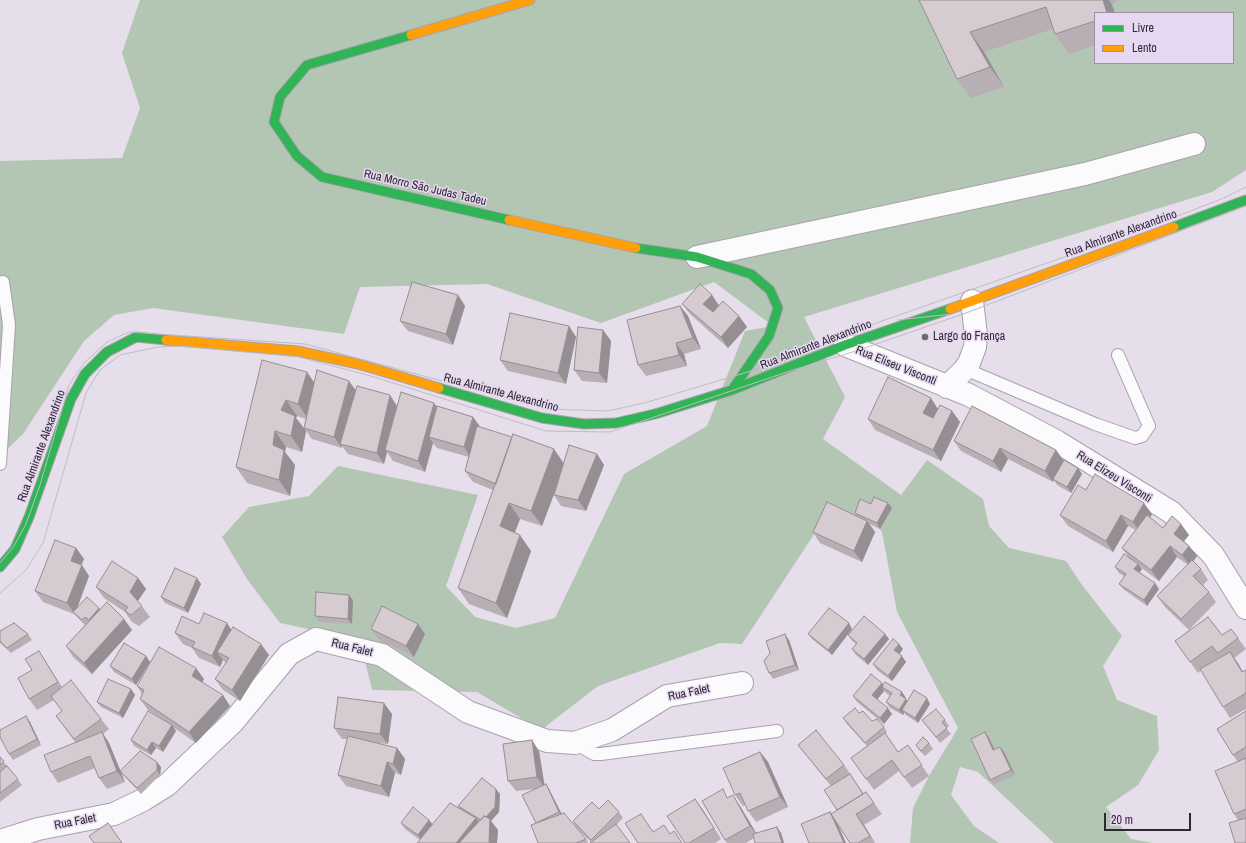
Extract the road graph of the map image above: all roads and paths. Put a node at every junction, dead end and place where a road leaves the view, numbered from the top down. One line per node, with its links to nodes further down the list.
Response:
1 (530, 0): 4 (street, Rua Morro São Judas Tadeu)
2 (1194, 144): 4 (street)
3 (1246, 200): 6 (street, Rua Almirante Alexandrino)
4 (697, 257): 11 (street, Rua Morro São Judas Tadeu)
5 (3, 282): 12 (lane)
6 (972, 301): 7 (street, Rua Almirante Alexandrino); 9 (street)
7 (846, 345): 10 (street, Rua Eliseu Visconti); 11 (street, Rua Almirante Alexandrino)
8 (1118, 355): 9 (lane)
9 (965, 369): 10 (street)
10 (947, 387): 14 (street, Rua Elizeu Visconti)
11 (732, 390): 13 (street, Rua Almirante Alexandrino)
12 (0, 464)
13 (0, 567)
14 (1246, 608)
15 (742, 683): 17 (street, Rua Falet)
16 (777, 731): 17 (lane)
17 (575, 743): 18 (street, Rua Falet)
18 (0, 842)

